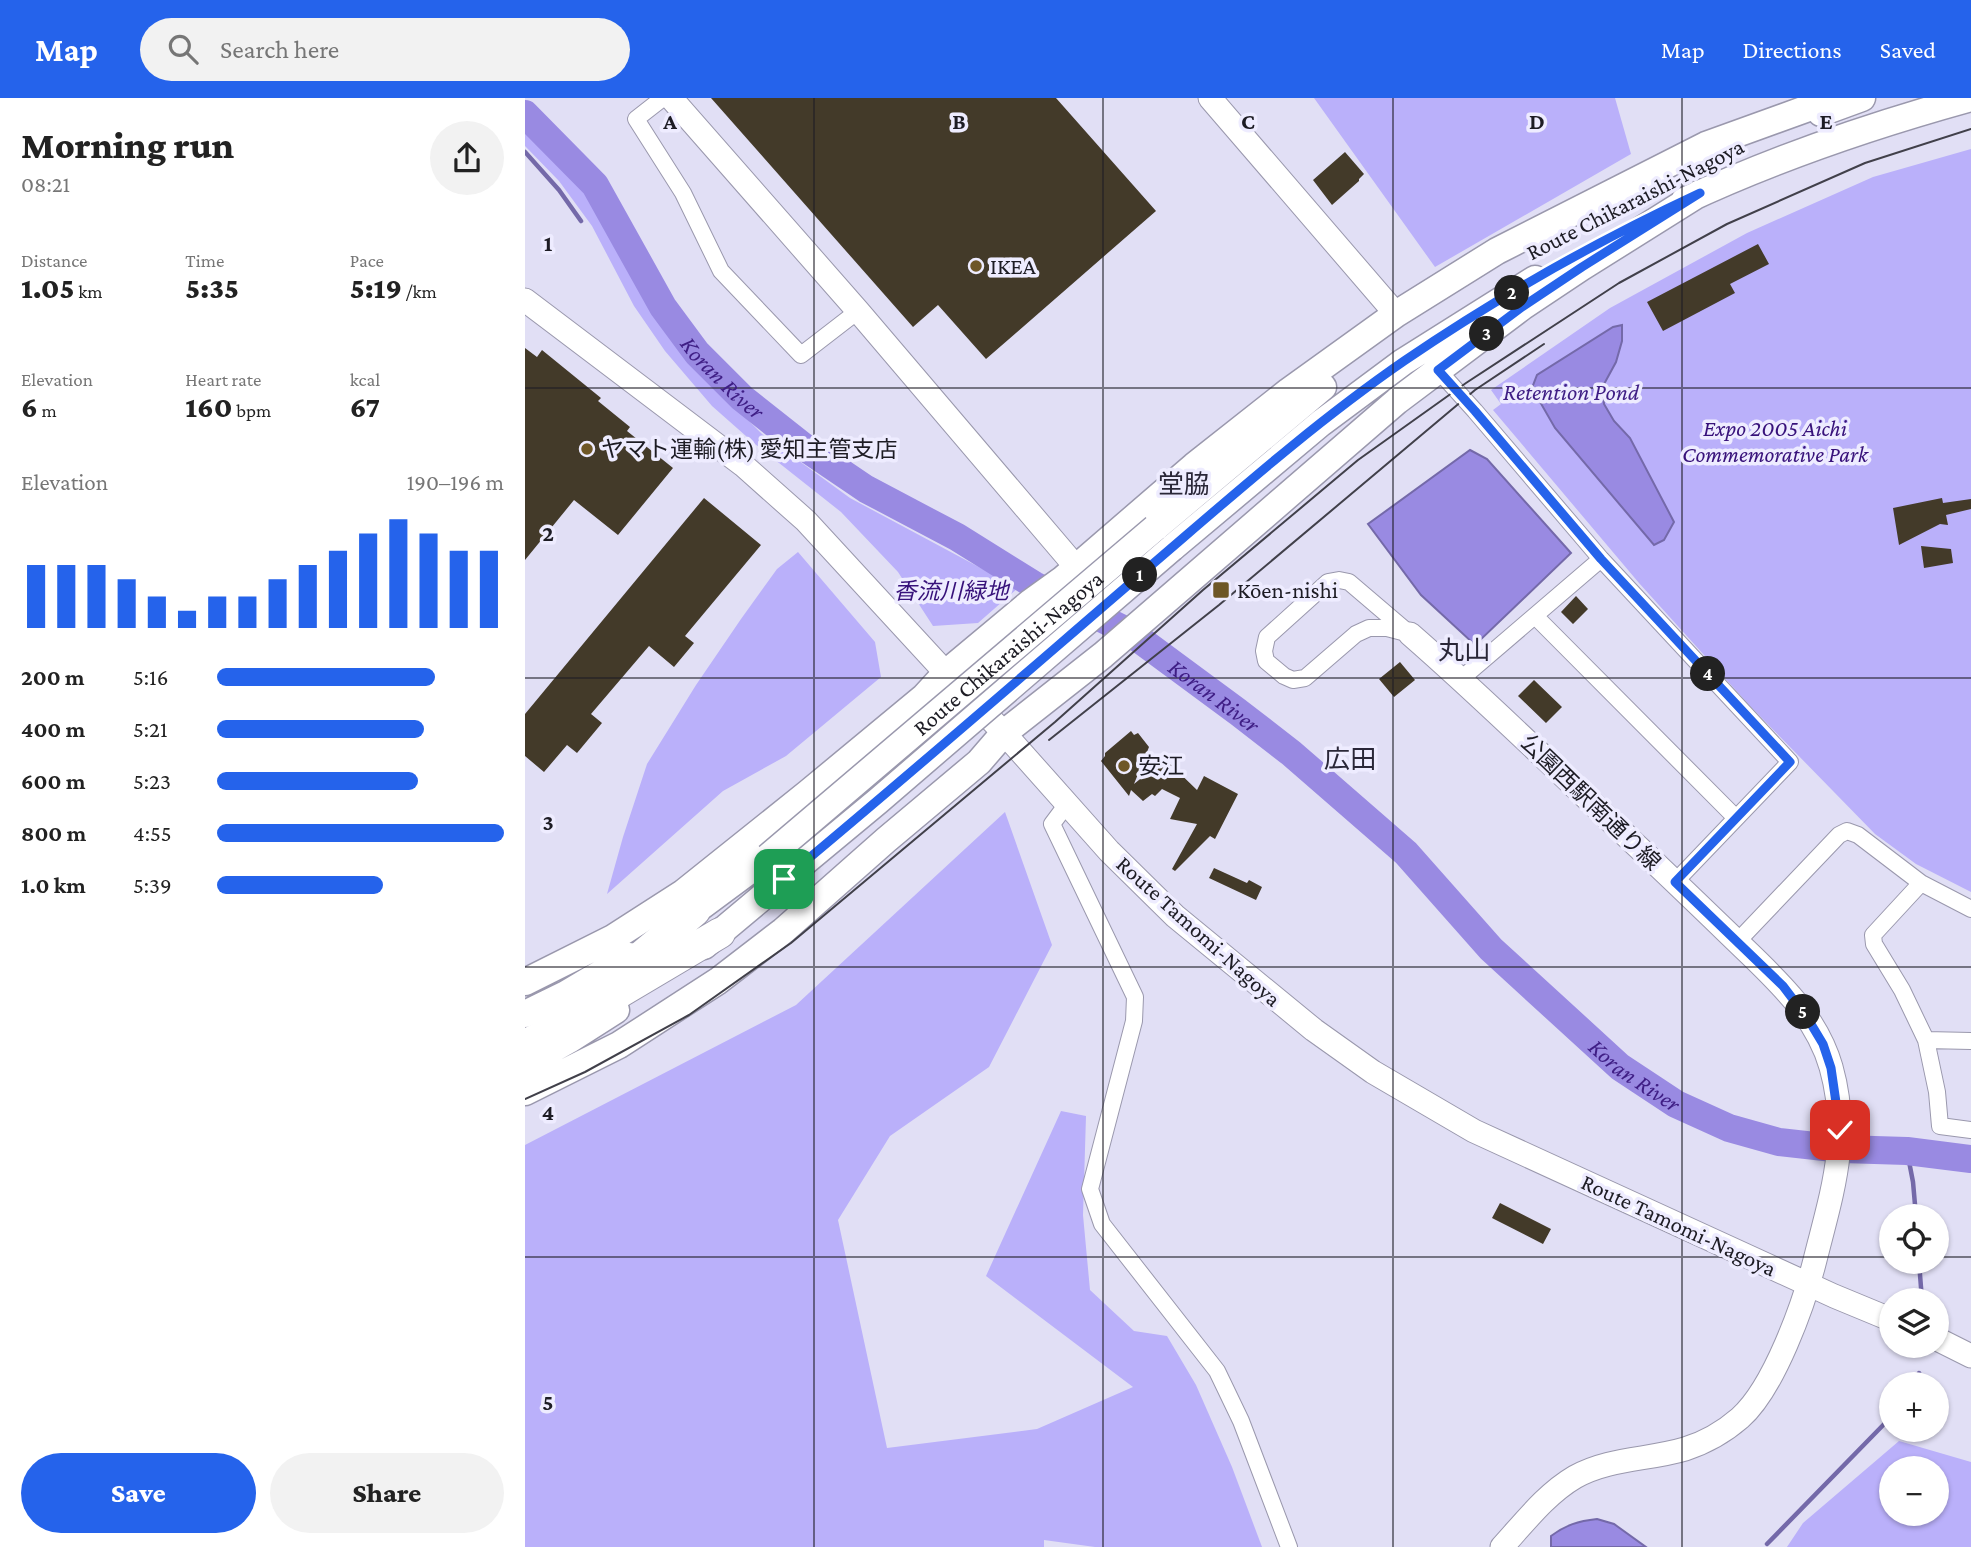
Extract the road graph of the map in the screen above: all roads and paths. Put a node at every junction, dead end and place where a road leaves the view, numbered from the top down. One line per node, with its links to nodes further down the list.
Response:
1 (663, 98): 9 (street)
2 (671, 98): 9 (street)
3 (1210, 98): 10 (street)
4 (1836, 98): 10 (main road)
5 (1862, 98): 12 (main road, Route Chikaraishi-Nagoya)
6 (1971, 98): 7 (main road, Route Chikaraishi-Nagoya)
7 (1700, 193): 11 (main road); 12 (main road, Route Chikaraishi-Nagoya)
8 (525, 300): 19 (street, Route Tamomi-Nagoya)
9 (858, 311): 14 (street)
10 (1396, 314): 14 (main road)
11 (1438, 370): 13 (street); 21 (main road)
12 (1163, 538): 27 (main road, Route Chikaraishi-Nagoya, bridge); 28 (main road, Route Chikaraishi-Nagoya, bridge)
13 (1601, 559): 16 (street); 23 (street)
14 (1069, 573): 19 (main road)
15 (1361, 594): 17 (street); 17 (street); 18 (street)
16 (1535, 616): 20 (street); 23 (street)
17 (1356, 634): 18 (street)
18 (1410, 634): 20 (street, 公園西駅南通り線)
19 (946, 673): 21 (street, Route Tamomi-Nagoya); 30 (main road)
20 (1461, 679): 24 (street, 公園西駅南通り線)
21 (1004, 733): 22 (street, Route Tamomi-Nagoya); 37 (main road)
22 (1067, 804): 39 (street, Route Tamomi-Nagoya); 43 (street)
23 (1736, 818): 24 (street)
24 (1675, 882): 29 (street, 公園西駅南通り線)
25 (1921, 883): 26 (street); 29 (street); 33 (street)
26 (1971, 909)
27 (695, 911): 31 (main road, Route Chikaraishi-Nagoya); 32 (highway)
28 (720, 933): 35 (highway); 36 (main road, Route Chikaraishi-Nagoya)
29 (1737, 942): 39 (street, 公園西駅南通り線)
30 (525, 982)
31 (525, 1014)
32 (525, 1028)
33 (1926, 1040): 34 (street); 38 (street)
34 (1971, 1041)
35 (525, 1045)
36 (525, 1065)
37 (525, 1092)
38 (1971, 1130)
39 (1809, 1285): 40 (street, Route Tamomi-Nagoya); 44 (street, 公園西駅南通り線)
40 (1879, 1315)
41 (1949, 1345): 42 (street)
42 (1971, 1356)
43 (1289, 1547)
44 (1502, 1547)

